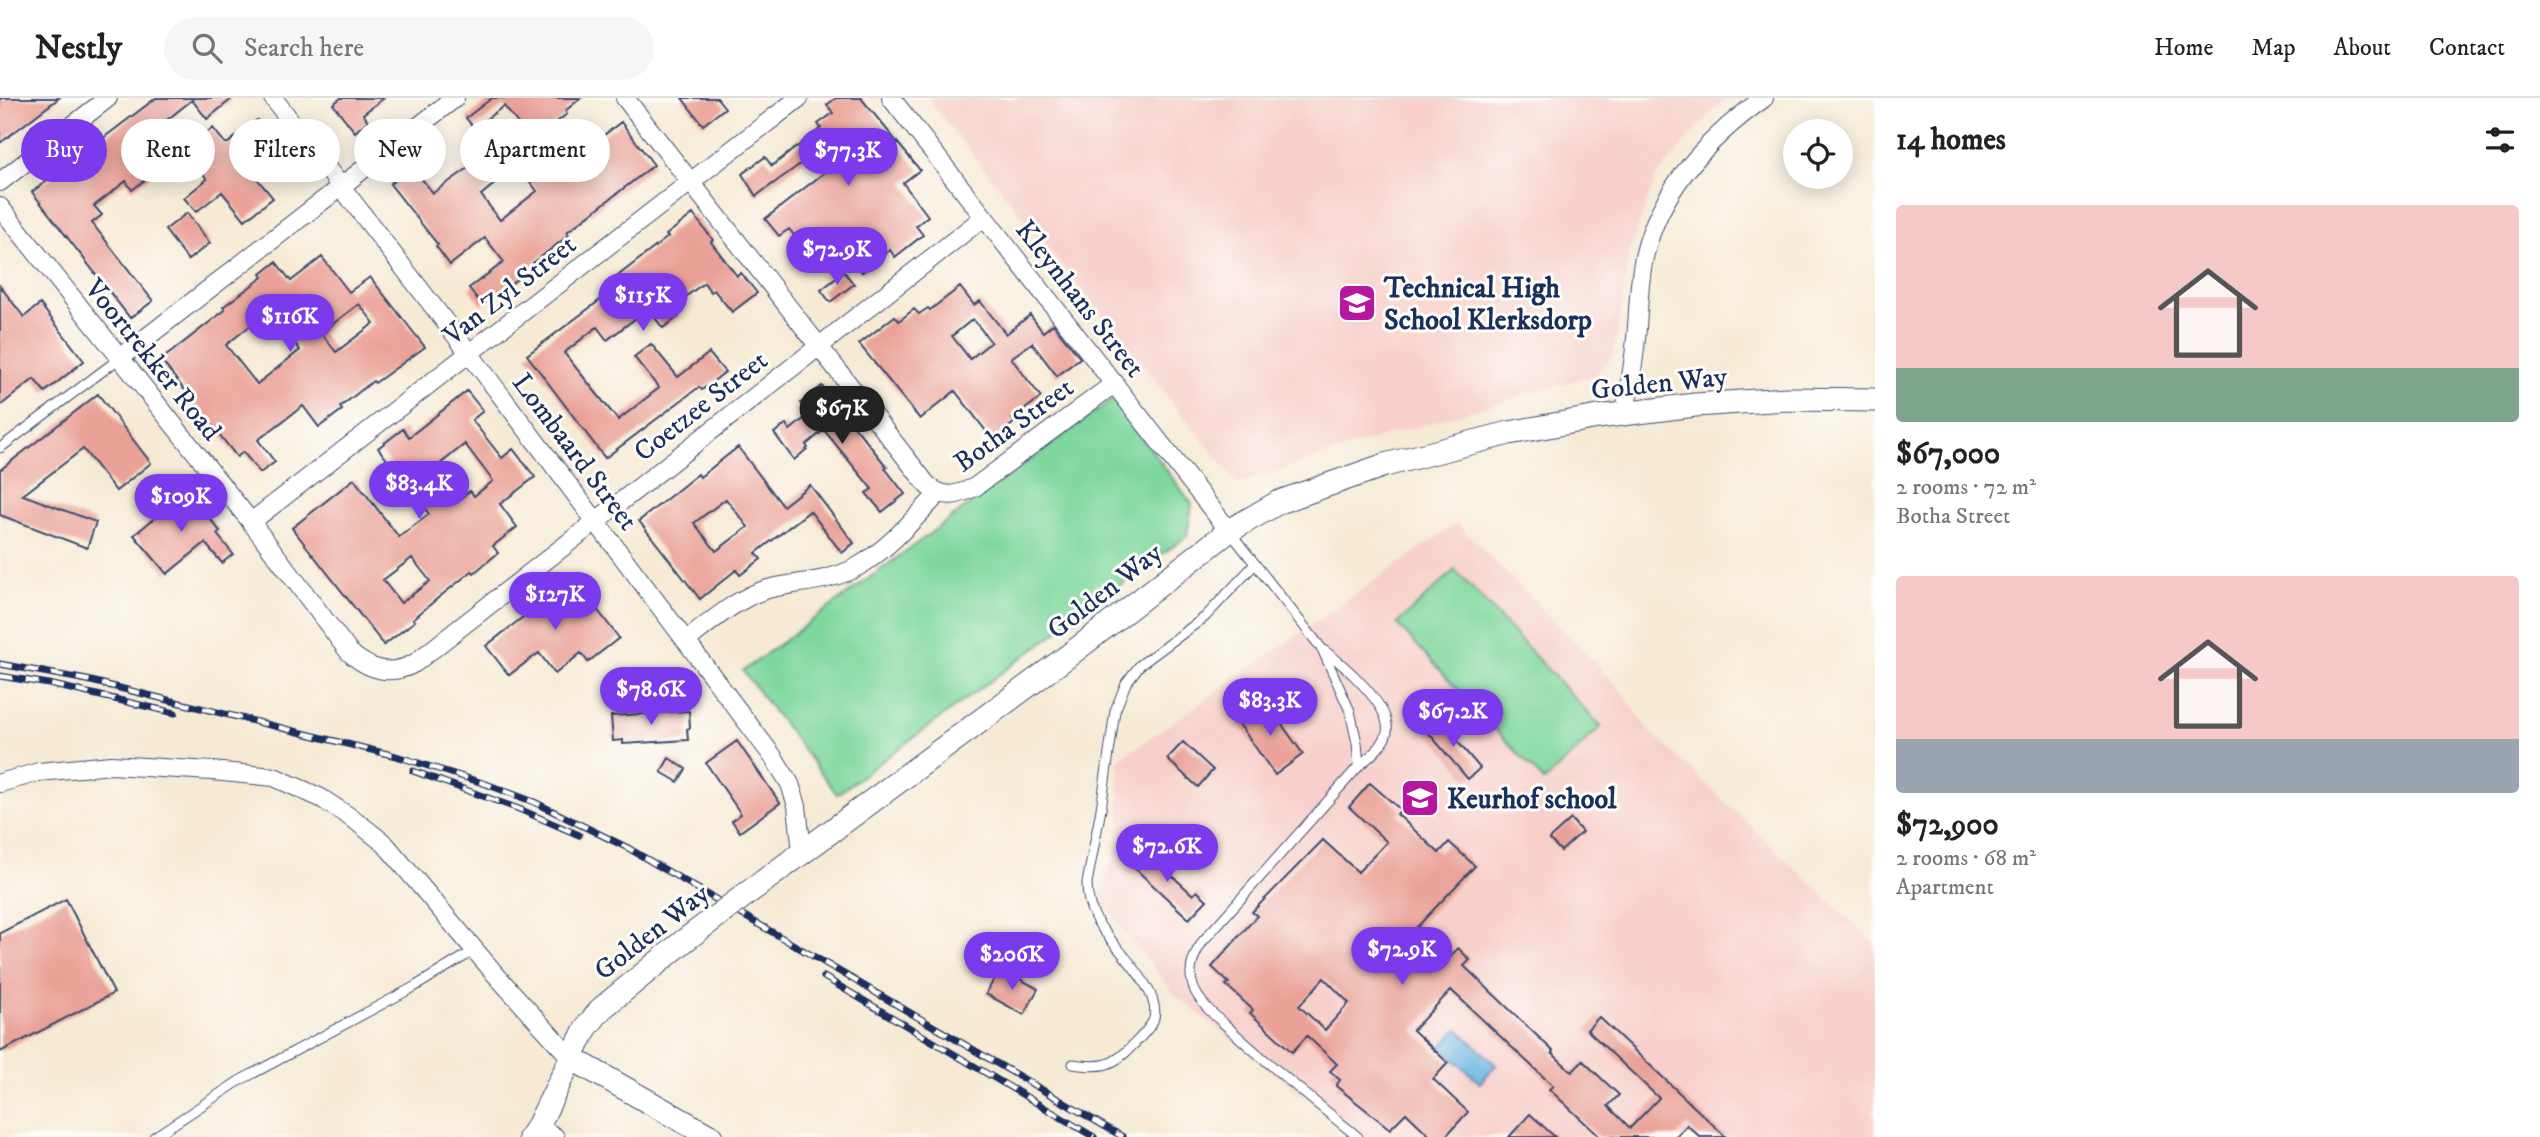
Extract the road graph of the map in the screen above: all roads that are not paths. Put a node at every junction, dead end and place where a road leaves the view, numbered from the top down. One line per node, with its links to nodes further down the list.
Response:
1 (108, 98): 9 (street)
2 (273, 98): 10 (street, Lombaard Street)
3 (455, 98): 10 (street)
4 (625, 98): 8 (street, Botha Street)
5 (799, 98): 8 (street, Van Zyl Street)
6 (891, 98): 12 (street, Kleynhans Street)
7 (1764, 98): 18 (street)
8 (691, 181): 13 (street, Botha Street); 14 (street, Van Zyl Street)
9 (0, 182)
10 (341, 186): 14 (street, Lombaard Street); 15 (street)
11 (0, 207): 15 (street, Voortrekker Road)
12 (984, 217): 13 (street, Coetzee Street); 16 (street, Kleynhans Street)
13 (819, 345): 20 (street, Botha Street); 21 (street, Coetzee Street)
14 (469, 353): 21 (street, Lombaard Street); 22 (street, Van Zyl Street)
15 (120, 358): 19 (lane); 22 (street, Voortrekker Road)
16 (1115, 383): 20 (street, Botha Street); 23 (street, Kleynhans Street)
17 (1875, 400): 18 (street, Golden Way)
18 (1625, 413): 23 (street, Golden Way)
19 (0, 448)
20 (938, 494): 25 (street)
21 (595, 520): 25 (street, Lombaard Street); 27 (street, Coetzee Street)
22 (251, 522): 27 (street, Voortrekker Road)
23 (1229, 531): 24 (lane); 30 (street, Golden Way)
24 (1254, 565): 26 (lane); 33 (lane)
25 (686, 641): 30 (street, Lombaard Street)
26 (1322, 649): 28 (lane); 28 (lane)
27 (376, 669)
28 (1359, 765): 37 (lane)
29 (0, 783): 31 (street)
30 (802, 852): 32 (street, Golden Way, bridge)
31 (475, 950): 32 (street); 35 (lane)
32 (571, 1058): 34 (street, Golden Way); 36 (street)
33 (1073, 1064)
34 (541, 1133)
35 (154, 1137)
36 (711, 1137)
37 (1358, 1137)

